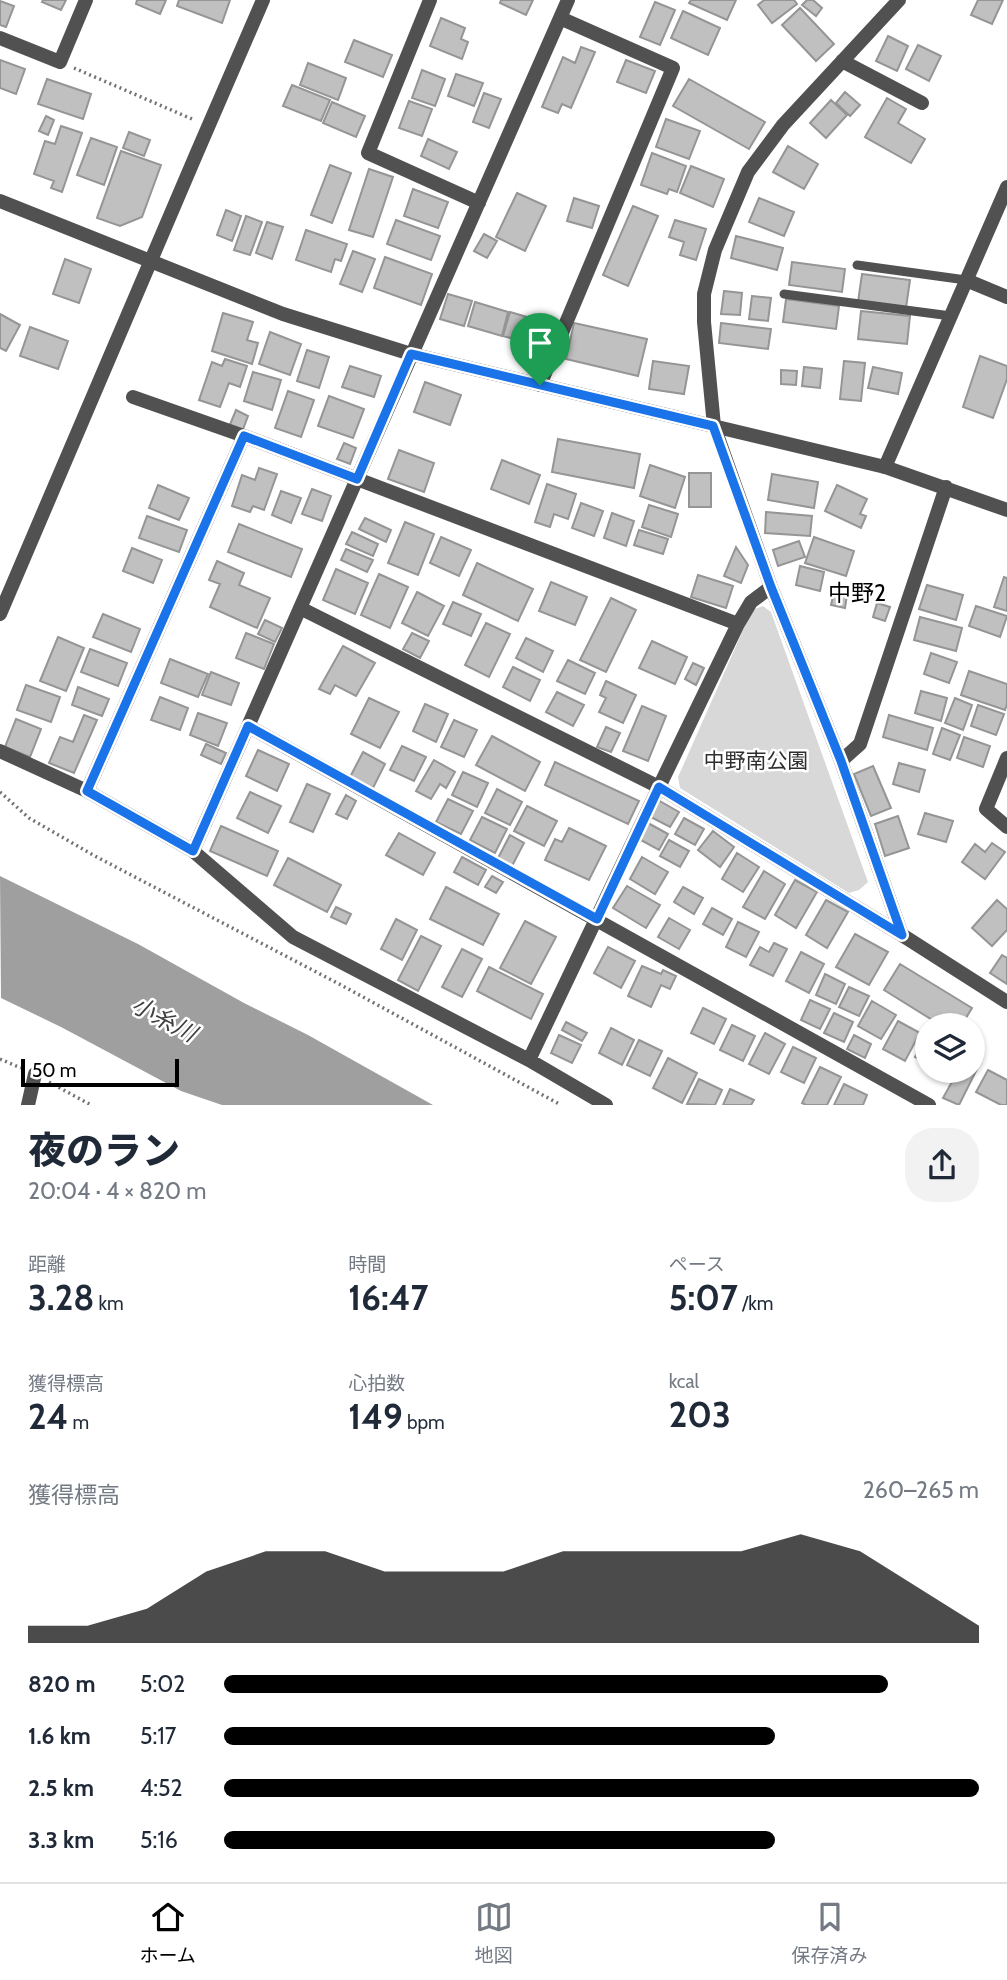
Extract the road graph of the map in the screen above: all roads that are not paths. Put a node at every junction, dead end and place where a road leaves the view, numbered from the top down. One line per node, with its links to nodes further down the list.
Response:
1 (86, 0): 7 (street)
2 (263, 0): 13 (street)
3 (430, 0): 12 (street)
4 (568, 0): 6 (street)
5 (899, 0): 8 (street)
6 (560, 18): 12 (street); 20 (street)
7 (0, 38)
8 (842, 61): 9 (street); 22 (street)
9 (922, 103)
10 (1007, 187): 15 (street)
11 (0, 201): 13 (street)
12 (479, 203): 19 (street)
13 (150, 261): 19 (street); 30 (street)
14 (857, 265): 15 (lane)
15 (966, 280): 17 (street); 18 (street)
16 (784, 294): 18 (lane)
17 (1007, 297)
18 (951, 316): 24 (street)
19 (411, 354): 20 (street); 25 (street)
20 (540, 385): 22 (street)
21 (133, 397): 23 (street)
22 (713, 426): 24 (street); 28 (street)
23 (244, 436): 25 (street); 37 (street)
24 (885, 467): 26 (street)
25 (357, 479): 29 (street); 31 (street)
26 (946, 487): 27 (street); 35 (street)
27 (1007, 510)
28 (771, 587): 31 (street); 35 (street)
29 (300, 608): 32 (street); 36 (street)
30 (0, 614)
31 (738, 624): 36 (street)
32 (248, 726): 39 (street); 40 (street)
33 (0, 751): 37 (street)
34 (1007, 758): 38 (street)
35 (841, 761): 41 (street)
36 (659, 787): 40 (street); 41 (street)
37 (87, 791): 39 (street)
38 (1007, 827)
39 (193, 851): 43 (street)
40 (597, 919): 43 (street); 47 (street)
41 (902, 935): 42 (street)
42 (1007, 1002)
43 (529, 1060): 46 (street)
44 (35, 1074): 45 (street)
45 (28, 1105)
46 (606, 1105)
47 (929, 1105)

